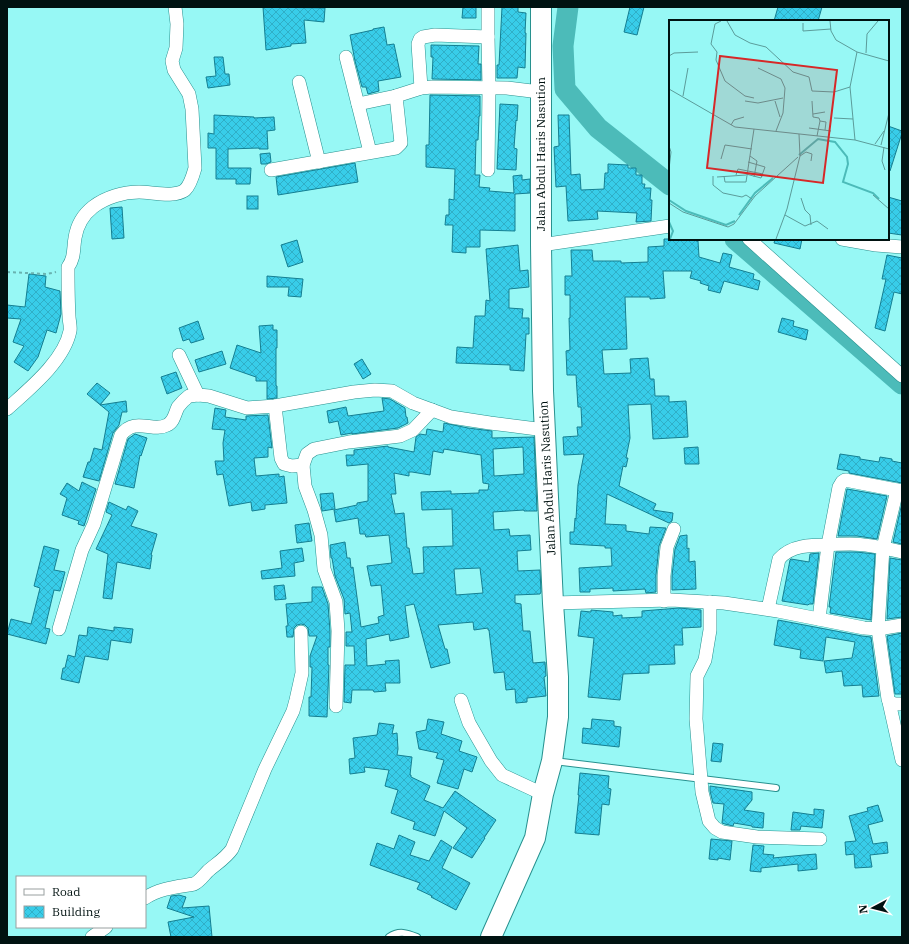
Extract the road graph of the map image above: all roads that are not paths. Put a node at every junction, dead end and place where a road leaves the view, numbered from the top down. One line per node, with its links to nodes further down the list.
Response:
1 (175, 7): 25 (street)
2 (488, 7): 4 (street)
3 (541, 7): 9 (main road, Jalan Abdul Haris Nasution)
4 (488, 37): 7 (street); 8 (street)
5 (346, 57): 11 (street)
6 (299, 82): 13 (street)
7 (421, 88): 8 (street); 10 (street)
8 (489, 88): 9 (street); 15 (street)
9 (540, 92): 19 (main road, Jalan Abdul Haris Nasution)
10 (396, 96): 11 (street); 12 (street)
11 (358, 104): 12 (street)
12 (370, 152): 13 (street)
13 (319, 162): 14 (street)
14 (271, 170)
15 (488, 170)
16 (669, 226): 19 (street)
17 (751, 240): 22 (street)
18 (848, 240): 20 (street)
19 (540, 245): 27 (main road, Jalan Abdul Haris Nasution)
20 (902, 247)
21 (179, 355): 23 (street)
22 (902, 376)
23 (198, 395): 24 (street); 40 (street)
24 (275, 406): 26 (street); 28 (street)
25 (7, 409)
26 (432, 410): 27 (street); 28 (street)
27 (545, 430): 36 (main road, Jalan Abdul Haris Nasution)
28 (303, 465): 45 (street)
29 (900, 491): 31 (street); 32 (street)
30 (674, 529): 34 (street)
31 (828, 545): 32 (street); 37 (street); 38 (street)
32 (883, 548): 33 (street); 41 (street)
33 (902, 552)
34 (664, 601): 35 (street); 36 (street)
35 (710, 602): 37 (street); 48 (street)
36 (553, 603): 47 (main road, Jalan Abdul Haris Nasution)
37 (768, 609): 38 (street)
38 (819, 619): 41 (street)
39 (902, 625): 41 (street)
40 (59, 629)
41 (878, 629): 44 (street)
42 (301, 632): 52 (street)
43 (461, 700): 50 (street)
44 (896, 703): 46 (street)
45 (336, 706)
46 (902, 760)
47 (552, 761): 48 (lane); 50 (main road, Jalan Abdul Haris Nasution)
48 (701, 779): 49 (lane); 51 (street)
49 (776, 788)
50 (543, 794): 57 (main road, Jalan Abdul Haris Nasution)
51 (820, 839)
52 (146, 898)
53 (105, 928): 54 (street)
54 (92, 937)
55 (389, 937): 56 (lane)
56 (417, 937)
57 (491, 937)

